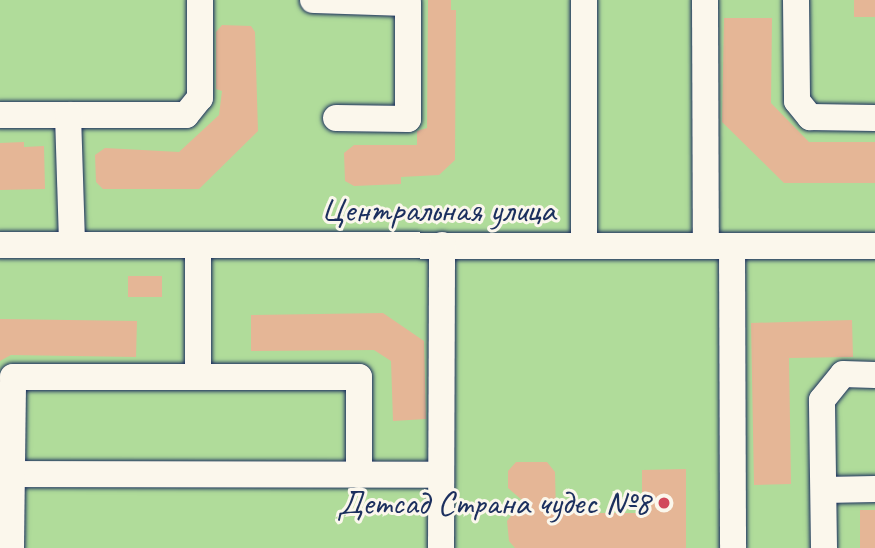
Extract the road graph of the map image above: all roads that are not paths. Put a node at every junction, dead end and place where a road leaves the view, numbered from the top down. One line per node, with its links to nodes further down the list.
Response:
1 (200, 0): 7 (street)
2 (313, 0): 8 (street)
3 (584, 0): 14 (street)
4 (705, 0): 15 (street)
5 (796, 0): 9 (street)
6 (0, 115): 7 (street)
7 (68, 115): 11 (street)
8 (336, 118)
9 (875, 118)
10 (0, 245): 11 (street, Центральная улица)
11 (72, 245): 12 (street, Центральная улица)
12 (198, 245): 13 (street, Центральная улица); 19 (street)
13 (442, 245): 14 (street, Центральная улица); 22 (street)
14 (584, 246): 15 (street, Центральная улица)
15 (706, 246): 16 (street, Центральная улица)
16 (732, 246): 17 (street, Центральная улица); 27 (street)
17 (875, 246)
18 (875, 375): 23 (street)
19 (198, 377): 20 (street); 21 (street)
20 (6, 474): 21 (street); 25 (street)
21 (359, 475): 22 (street)
22 (441, 475): 26 (street)
23 (824, 489): 24 (street); 28 (street)
24 (875, 489)
25 (11, 548)
26 (441, 548)
27 (733, 548)
28 (824, 548)

